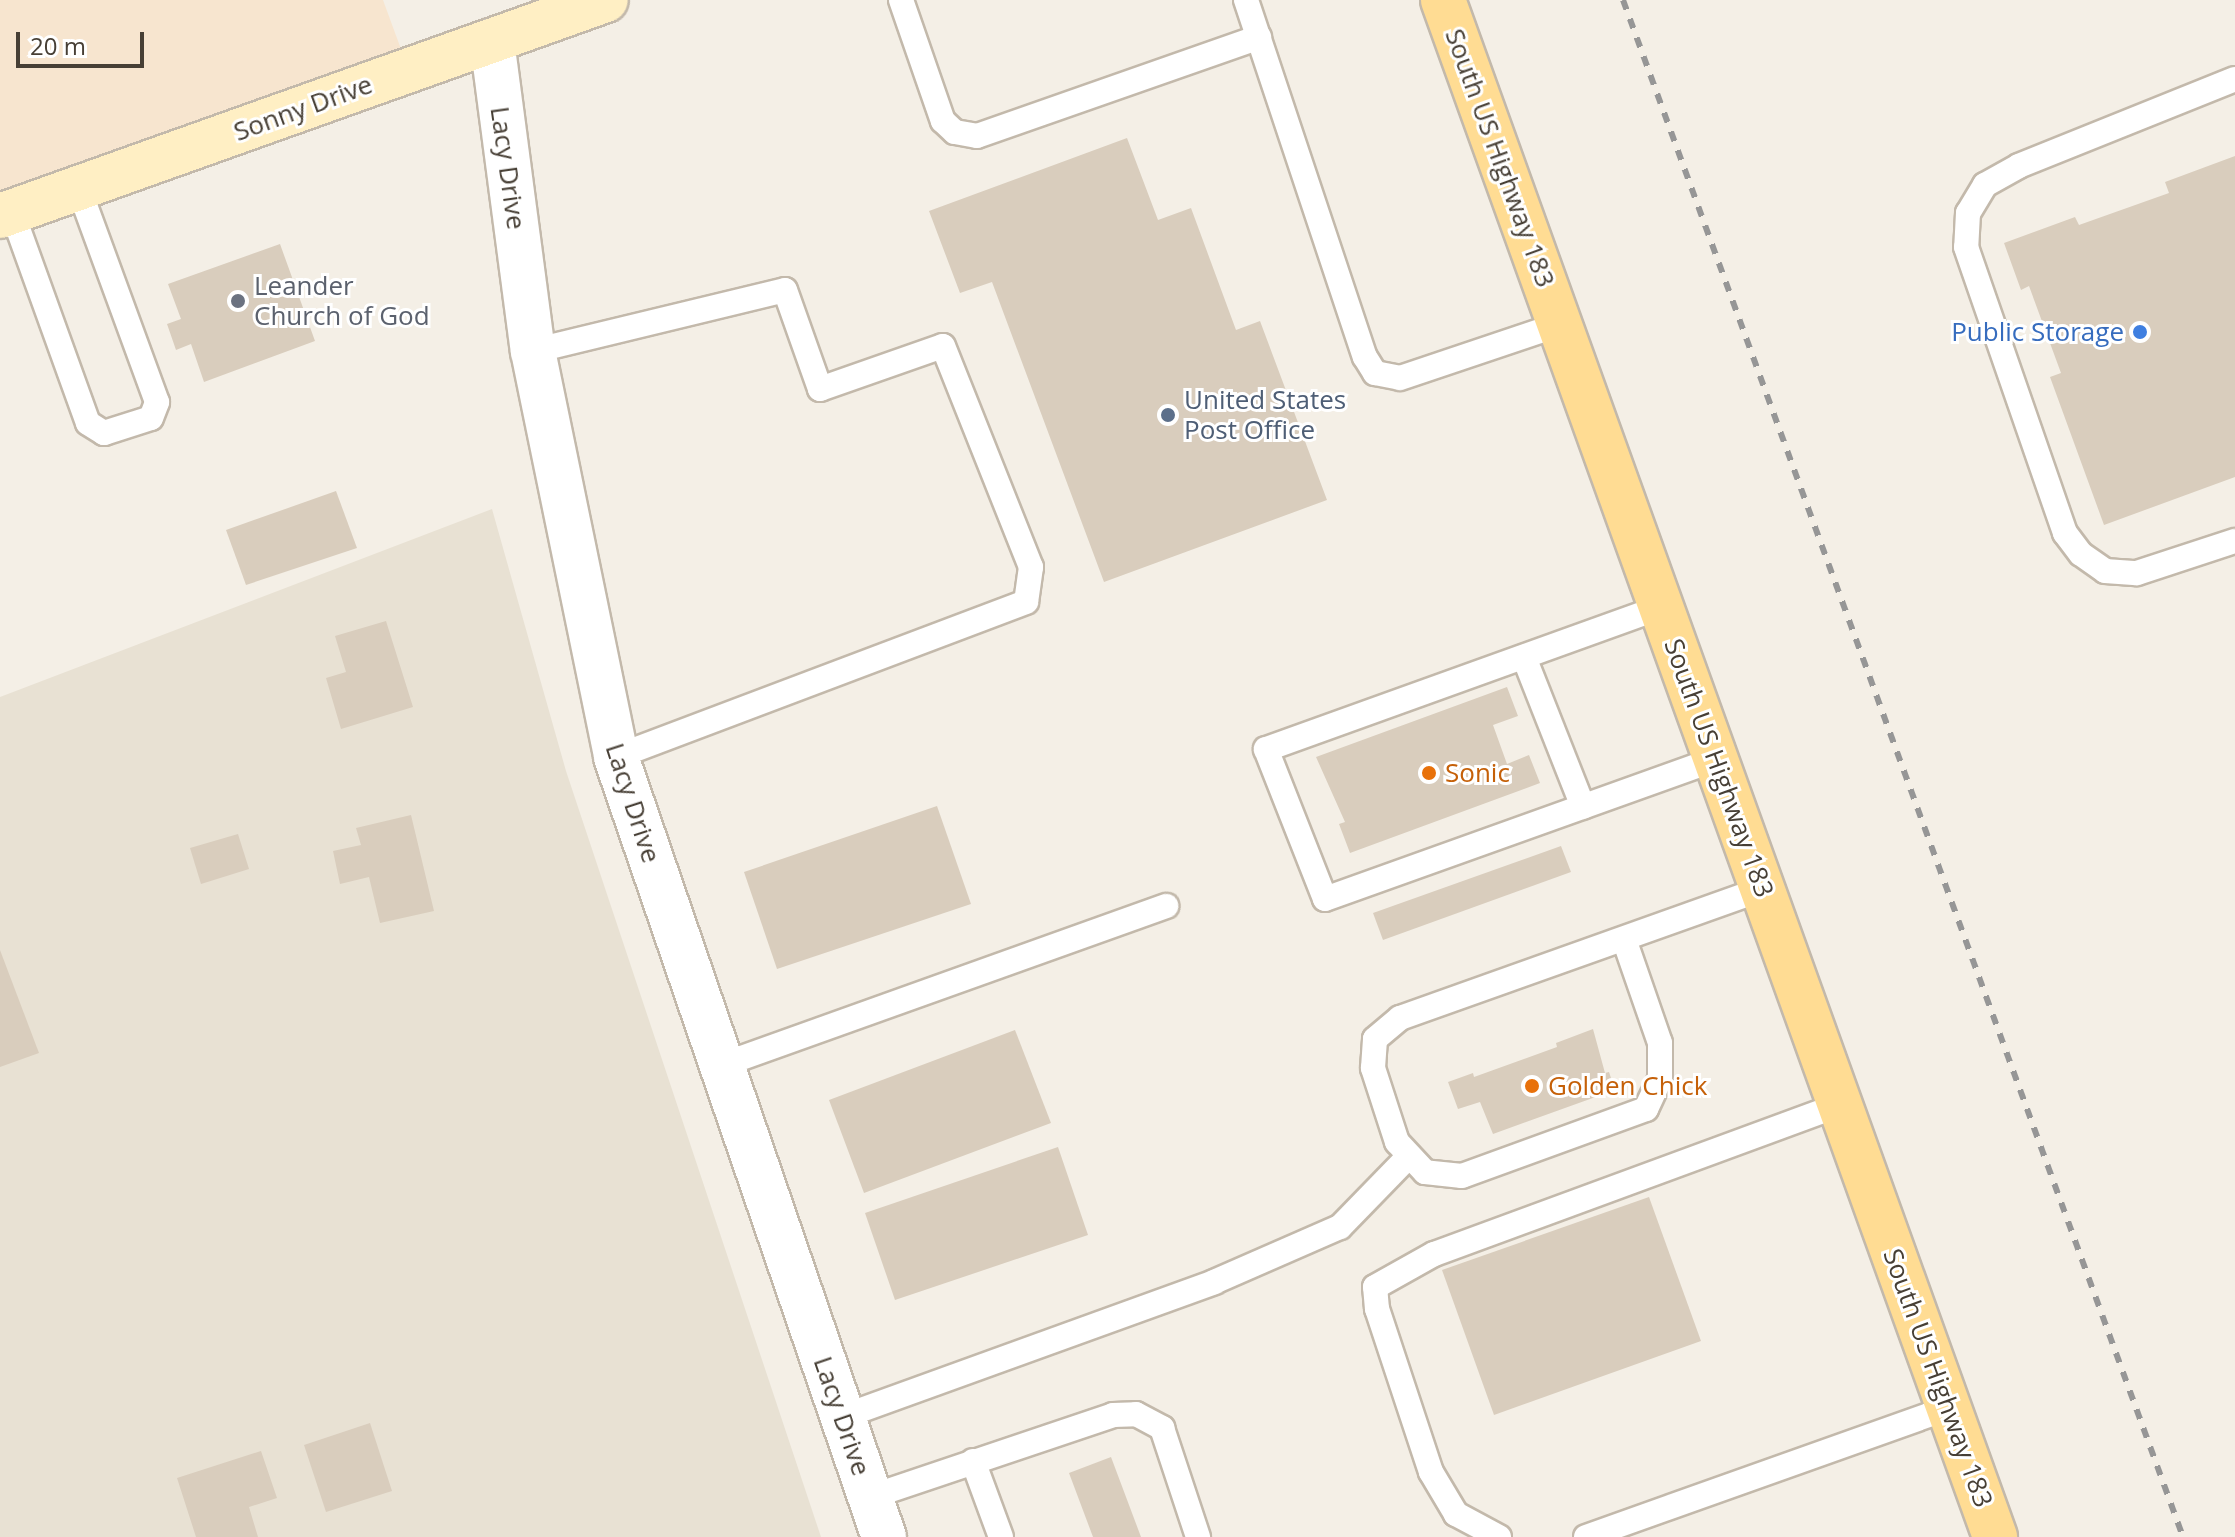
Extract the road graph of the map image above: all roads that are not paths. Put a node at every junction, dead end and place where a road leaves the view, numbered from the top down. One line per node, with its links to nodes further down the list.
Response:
1 (606, 0): 6 (street, Sonny Drive)
2 (901, 0): 5 (lane)
3 (1246, 0): 5 (lane)
4 (1443, 0): 10 (main road, South US Highway 183)
5 (1259, 37): 10 (lane)
6 (492, 41): 8 (street, Sonny Drive); 11 (street, Lacy Drive)
7 (2235, 79): 12 (lane)
8 (79, 189): 9 (street, Sonny Drive); 9 (lane)
9 (6, 214)
10 (1560, 324): 13 (main road, South US Highway 183)
11 (533, 351): 15 (street, Lacy Drive); 15 (lane)
12 (2235, 541)
13 (1661, 607): 14 (lane); 16 (main road, South US Highway 183)
14 (1524, 657): 17 (lane); 17 (lane)
15 (616, 757): 21 (street, Lacy Drive)
16 (1716, 759): 17 (lane); 18 (main road, South US Highway 183)
17 (1583, 807)
18 (1762, 889): 20 (lane); 22 (main road, South US Highway 183)
19 (1166, 906): 21 (lane)
20 (1624, 939): 23 (lane); 23 (lane)
21 (722, 1065): 25 (street, Lacy Drive)
22 (1840, 1105): 24 (main road, South US Highway 183); 30 (lane)
23 (1409, 1156): 25 (lane)
24 (1948, 1408): 31 (lane); 32 (main road, South US Highway 183)
25 (842, 1417): 27 (street, Lacy Drive)
26 (973, 1461): 27 (lane); 28 (lane); 29 (lane)
27 (877, 1517)
28 (1001, 1537)
29 (1198, 1537)
30 (1499, 1537)
31 (1586, 1537)
32 (1995, 1537)

